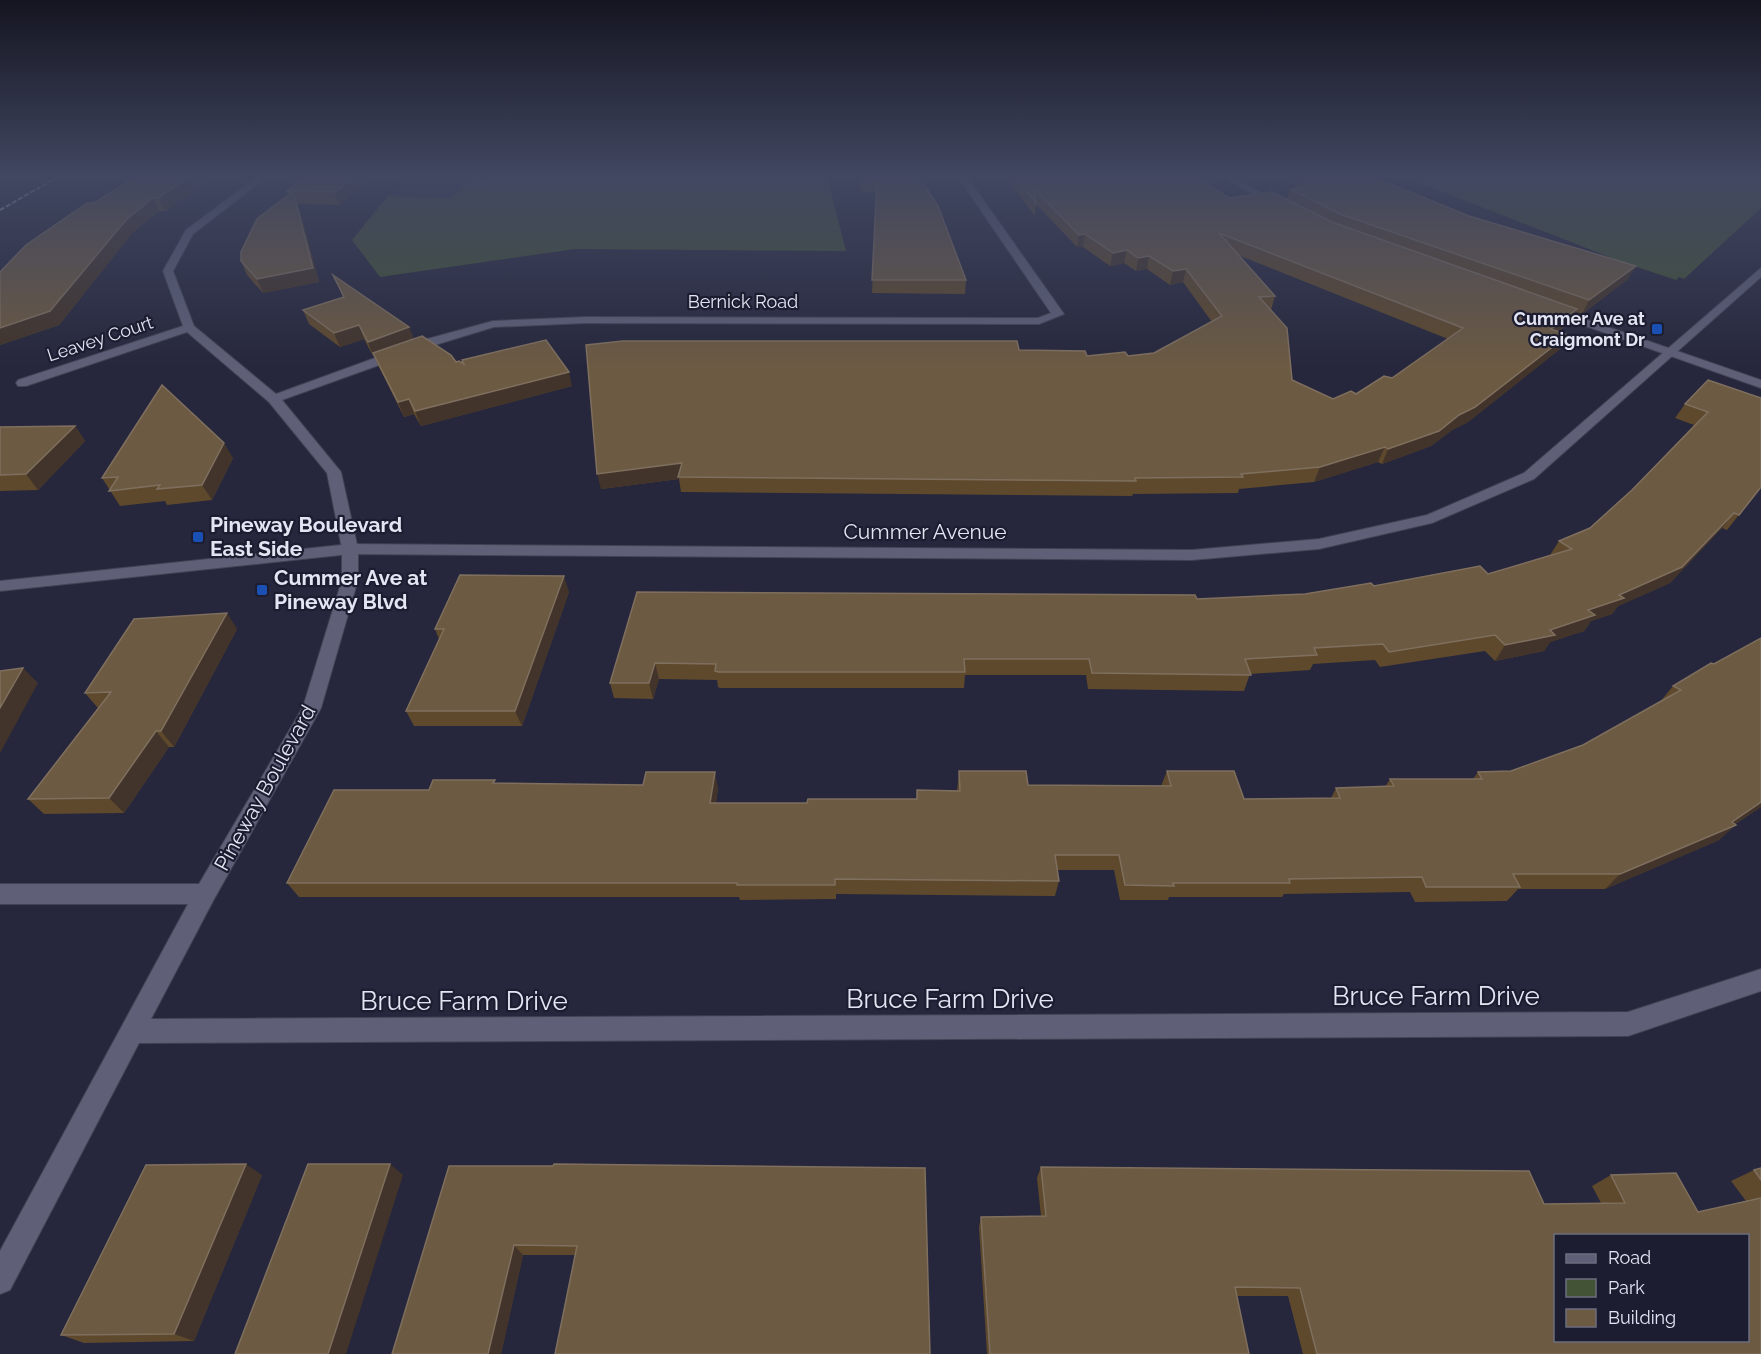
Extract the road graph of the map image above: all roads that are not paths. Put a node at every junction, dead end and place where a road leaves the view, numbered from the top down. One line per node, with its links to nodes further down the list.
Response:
1 (185, 240): 5 (street, Pineway Boulevard)
2 (1006, 240): 9 (street, Bernick Road)
3 (1761, 271): 6 (street, Cummer Avenue)
4 (1534, 304): 6 (street)
5 (189, 328): 7 (street, Leavey Court); 9 (street, Pineway Boulevard)
6 (1669, 353): 8 (street); 10 (street, Cummer Avenue)
7 (22, 383)
8 (1761, 384)
9 (274, 399): 10 (street, Pineway Boulevard)
10 (350, 549): 11 (street, Cummer Avenue); 13 (street, Pineway Boulevard)
11 (0, 586)
12 (0, 894): 13 (street)
13 (205, 894): 15 (street, Pineway Boulevard)
14 (1761, 980): 15 (street, Bruce Farm Drive)
15 (131, 1031): 16 (street, Pineway Boulevard)
16 (0, 1280)

